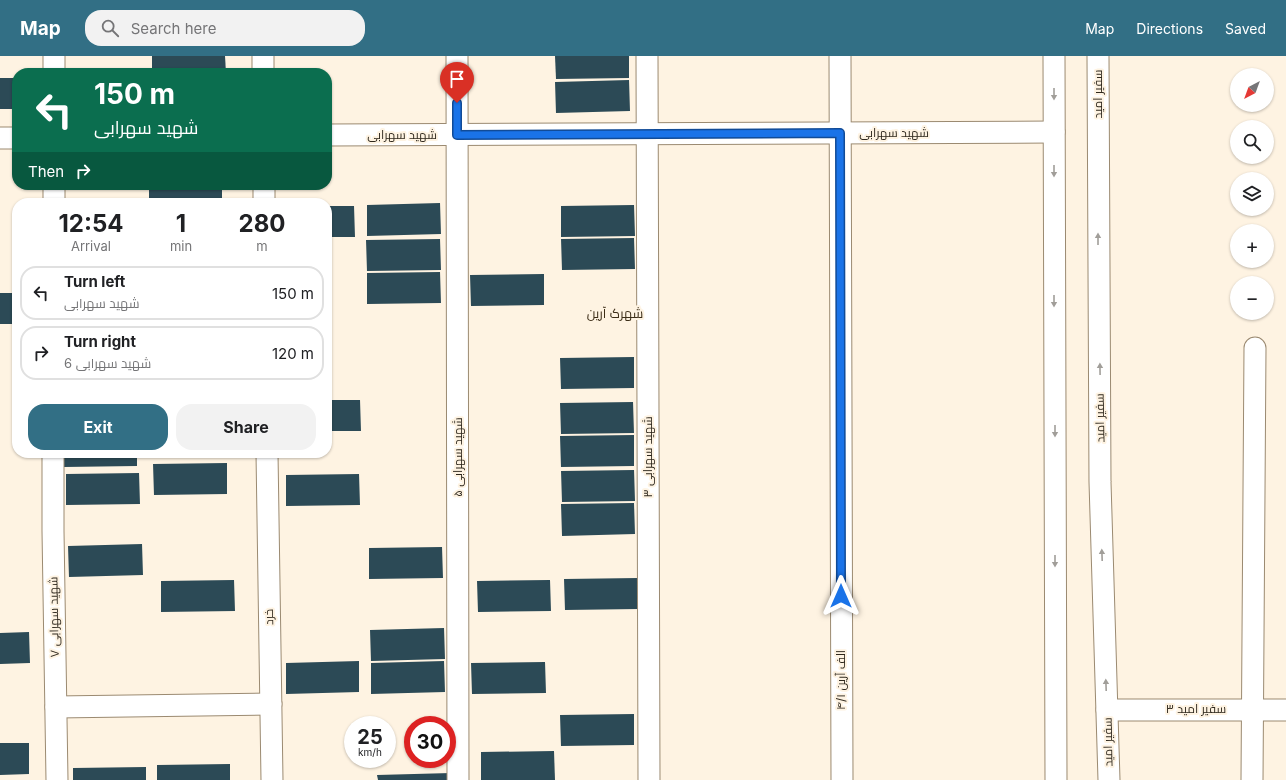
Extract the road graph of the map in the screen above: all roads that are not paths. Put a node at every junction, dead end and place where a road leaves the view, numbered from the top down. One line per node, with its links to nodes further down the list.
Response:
1 (54, 56): 8 (street)
2 (263, 56): 9 (street)
3 (457, 56): 14 (street, شهید سهرابی ۵)
4 (647, 56): 12 (street, شهید سهرابی ۳)
5 (840, 56): 11 (street, ۴/۱ الف آرین)
6 (1054, 56): 10 (street, one-way to 10)
7 (1098, 56): 23 (street, سفیر امید, one-way to 7)
8 (54, 68)
9 (263, 68)
10 (1054, 132): 11 (street, شهید سهرابی); 30 (street, one-way to 30)
11 (840, 133): 12 (street, شهید سهرابی); 29 (street, ۴/۱ الف آرین)
12 (647, 134): 14 (street, شهید سهرابی); 28 (street, شهید سهرابی ۳)
13 (332, 135): 14 (street, شهید سهرابی)
14 (457, 135): 27 (street, شهید سهرابی ۵)
15 (0, 138): 16 (street)
16 (12, 138)
17 (1255, 348): 22 (street)
18 (53, 458): 21 (street, شهید سهرابی ۷)
19 (267, 458): 20 (street, خرد)
20 (271, 704): 21 (street); 26 (street, خرد)
21 (56, 707): 25 (street, شهید سهرابی ۷)
22 (1251, 709): 23 (street, سفیر امید ۳); 24 (street, سفیر امید ۳); 32 (street)
23 (1107, 710): 31 (street, سفیر امید)
24 (1286, 710)
25 (57, 780)
26 (272, 780)
27 (458, 780)
28 (649, 780)
29 (842, 780)
30 (1056, 780)
31 (1109, 780)
32 (1252, 780)

